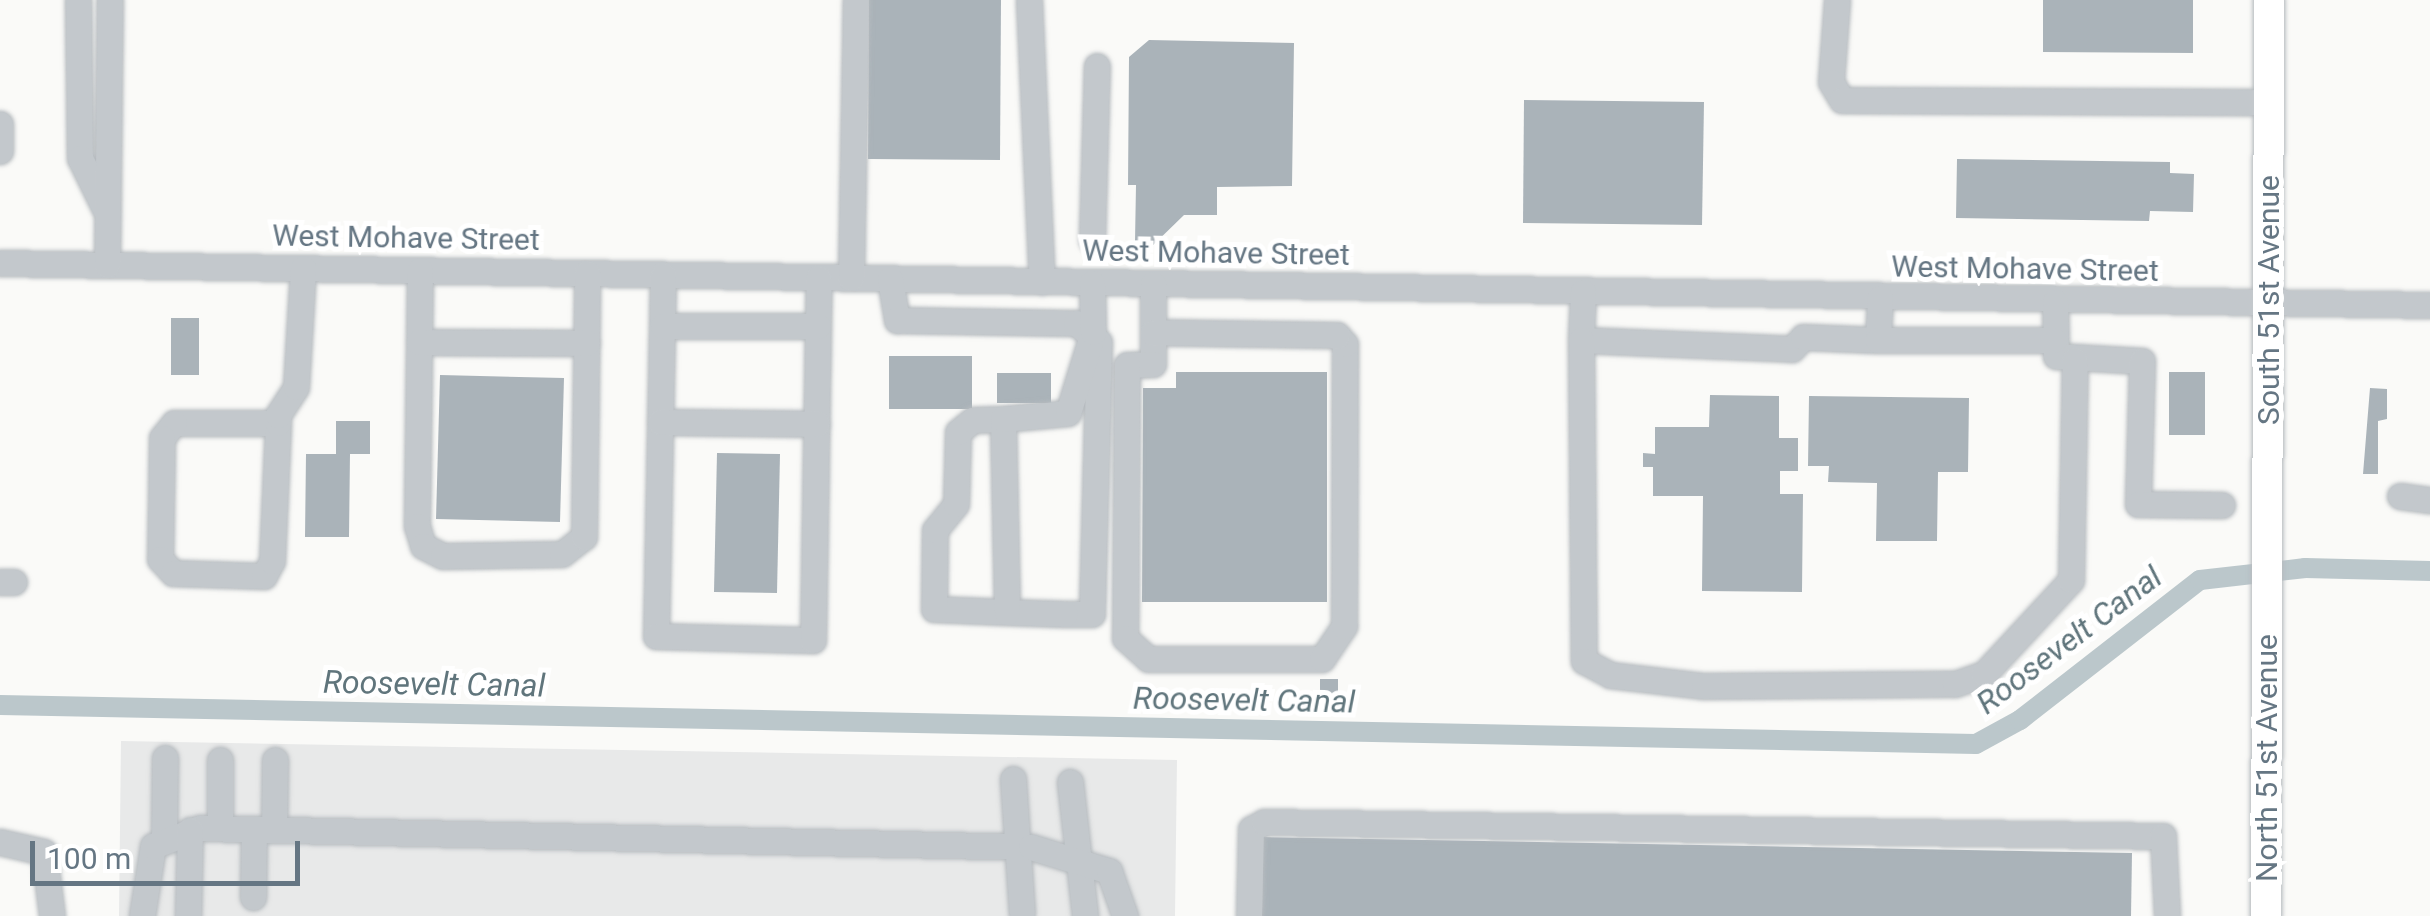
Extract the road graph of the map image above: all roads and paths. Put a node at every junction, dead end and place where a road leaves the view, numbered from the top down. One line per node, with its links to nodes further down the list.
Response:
1 (78, 0): 11 (street)
2 (110, 0): 11 (street)
3 (856, 0): 20 (street)
4 (1030, 0): 22 (street)
5 (1837, 0): 8 (street)
6 (2269, 0): 8 (main road, South 51st Avenue)
7 (1097, 66): 12 (street)
8 (2269, 102): 28 (main road, South 51st Avenue)
9 (0, 124): 10 (street)
10 (0, 152)
11 (108, 216): 14 (street)
12 (1092, 240)
13 (0, 263): 14 (street, West Mohave Street)
14 (107, 265): 15 (street, West Mohave Street)
15 (304, 268): 16 (street, West Mohave Street); 42 (street)
16 (420, 270): 17 (street, West Mohave Street); 37 (street)
17 (588, 274): 18 (street, West Mohave Street); 38 (street)
18 (663, 275): 19 (street, West Mohave Street); 30 (street)
19 (819, 278): 20 (street, West Mohave Street); 31 (street)
20 (852, 278): 21 (street, West Mohave Street)
21 (890, 279): 22 (street, West Mohave Street); 32 (street)
22 (1042, 282): 23 (street, West Mohave Street)
23 (1092, 283): 24 (street, West Mohave Street); 32 (street)
24 (1153, 284): 25 (street, West Mohave Street); 33 (street)
25 (1582, 292): 26 (street, West Mohave Street); 34 (street)
26 (1880, 298): 27 (street, West Mohave Street); 35 (street)
27 (2055, 302): 28 (street, West Mohave Street); 36 (street)
28 (2268, 306): 29 (street, West Mohave Street); 47 (main road, South 51st Avenue)
29 (2430, 306)
30 (663, 326): 31 (street); 41 (street)
31 (818, 326): 43 (street)
32 (1093, 332): 40 (street); 48 (street)
33 (1153, 332): 33 (street)
34 (1582, 332): 35 (street); 39 (street)
35 (1878, 340): 36 (street)
36 (2054, 340): 39 (street)
37 (419, 342): 38 (street); 38 (street)
38 (587, 344)
39 (2075, 360): 46 (street)
40 (1003, 419): 48 (street); 48 (street)
41 (660, 422): 43 (street); 43 (street)
42 (278, 423): 42 (street)
43 (817, 424)
44 (2400, 496): 45 (street)
45 (2430, 500)
46 (2222, 505)
47 (2268, 600): 70 (main road, North 51st Avenue)
48 (1007, 612)
49 (164, 758): 57 (street)
50 (220, 760): 54 (street)
51 (275, 760): 55 (street)
52 (1013, 779): 59 (street)
53 (1070, 782): 60 (street)
54 (220, 828): 55 (street); 56 (street)
55 (264, 829): 59 (street); 61 (street)
56 (190, 830): 57 (street); 65 (street)
57 (164, 838): 64 (street)
58 (0, 842): 63 (street)
59 (1022, 847): 60 (street); 62 (street)
60 (1076, 855): 66 (street); 67 (street)
61 (253, 896)
62 (1022, 913)
63 (52, 916)
64 (142, 916)
65 (188, 916)
66 (1085, 916)
67 (1125, 916)
68 (1249, 916): 69 (street)
69 (2167, 916)
70 (2266, 916)

